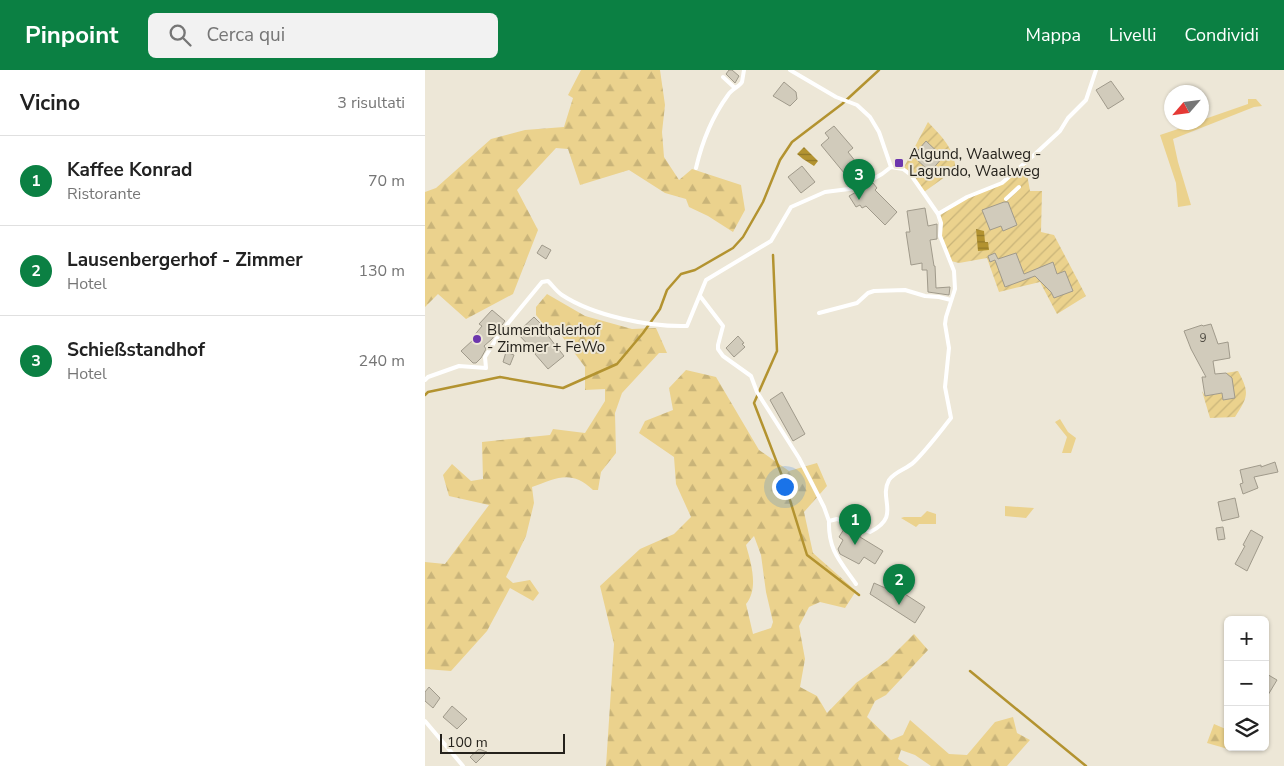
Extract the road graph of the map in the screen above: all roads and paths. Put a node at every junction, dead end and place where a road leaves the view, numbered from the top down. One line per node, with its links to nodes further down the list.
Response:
1 (744, 70): 5 (lane)
2 (790, 70): 6 (lane)
3 (1096, 70): 10 (lane)
4 (723, 77): 5 (lane)
5 (735, 88): 7 (lane)
6 (891, 167): 10 (lane); 11 (lane)
7 (696, 168)
8 (1019, 187): 9 (lane)
9 (1005, 199)
10 (938, 214): 12 (lane)
11 (700, 296): 14 (lane); 15 (lane)
12 (951, 300): 13 (lane); 15 (lane)
13 (819, 313)
14 (425, 380)
15 (829, 520): 16 (lane)
16 (857, 584)
17 (425, 721): 18 (lane)
18 (463, 766)

